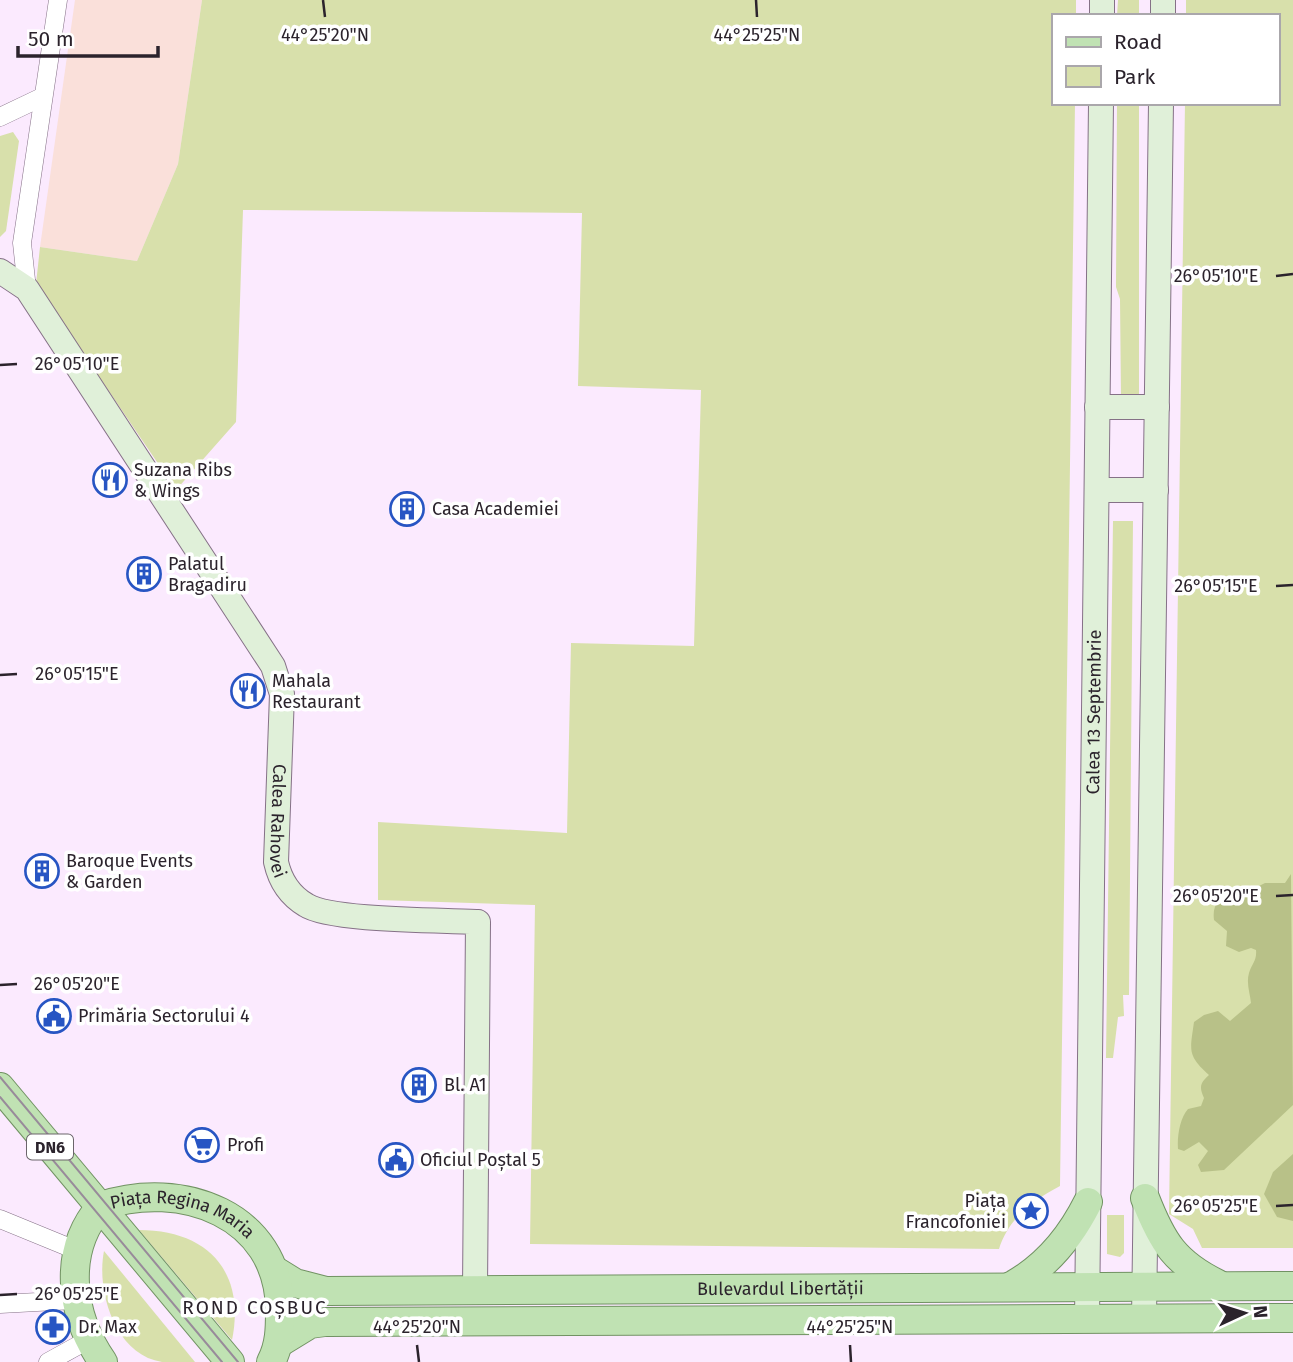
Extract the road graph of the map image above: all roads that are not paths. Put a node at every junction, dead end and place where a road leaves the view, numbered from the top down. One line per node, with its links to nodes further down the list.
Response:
1 (58, 0): 2 (street)
2 (42, 97): 5 (street); 7 (street)
3 (1101, 105): 8 (main road, Calea 13 Septembrie)
4 (1161, 105): 9 (main road)
5 (0, 117)
6 (0, 271): 7 (main road, Calea Rahovei)
7 (27, 289): 24 (main road, Calea Rahovei)
8 (1097, 407): 9 (main road); 10 (main road, Calea 13 Septembrie)
9 (1157, 407): 11 (main road)
10 (1097, 490): 11 (main road); 14 (main road, Calea 13 Septembrie)
11 (1156, 490): 13 (main road)
12 (0, 1087): 15 (main road, DN6)
13 (1145, 1198): 19 (main road); 22 (main road)
14 (1088, 1202): 20 (main road); 21 (main road, Calea 13 Septembrie)
15 (101, 1206): 17 (main road, Piața Regina Maria); 18 (main road, Piața Regina Maria); 33 (main road, DN6)
16 (0, 1219): 17 (street)
17 (78, 1251): 25 (main road, Piața Regina Maria)
18 (274, 1270): 24 (main road, Bulevardul Libertății); 31 (main road, Piața Regina Maria)
19 (1144, 1285): 21 (main road, Bulevardul Libertății); 22 (main road, Bulevardul Libertății); 27 (main road)
20 (1011, 1286): 21 (main road, Bulevardul Libertății); 24 (main road, Bulevardul Libertății)
21 (1088, 1286): 29 (main road, Calea 13 Septembrie)
22 (1220, 1286): 23 (main road, Bulevardul Libertății)
23 (1293, 1286)
24 (475, 1289)
25 (74, 1300): 26 (street); 30 (main road, Piața Regina Maria)
26 (0, 1304)
27 (1144, 1318): 28 (main road, Bulevardul Libertății); 29 (main road, Bulevardul Libertății)
28 (1293, 1318)
29 (1087, 1319): 31 (main road, Bulevardul Libertății)
30 (95, 1351): 32 (street)
31 (275, 1352)
32 (48, 1362)
33 (230, 1362)

